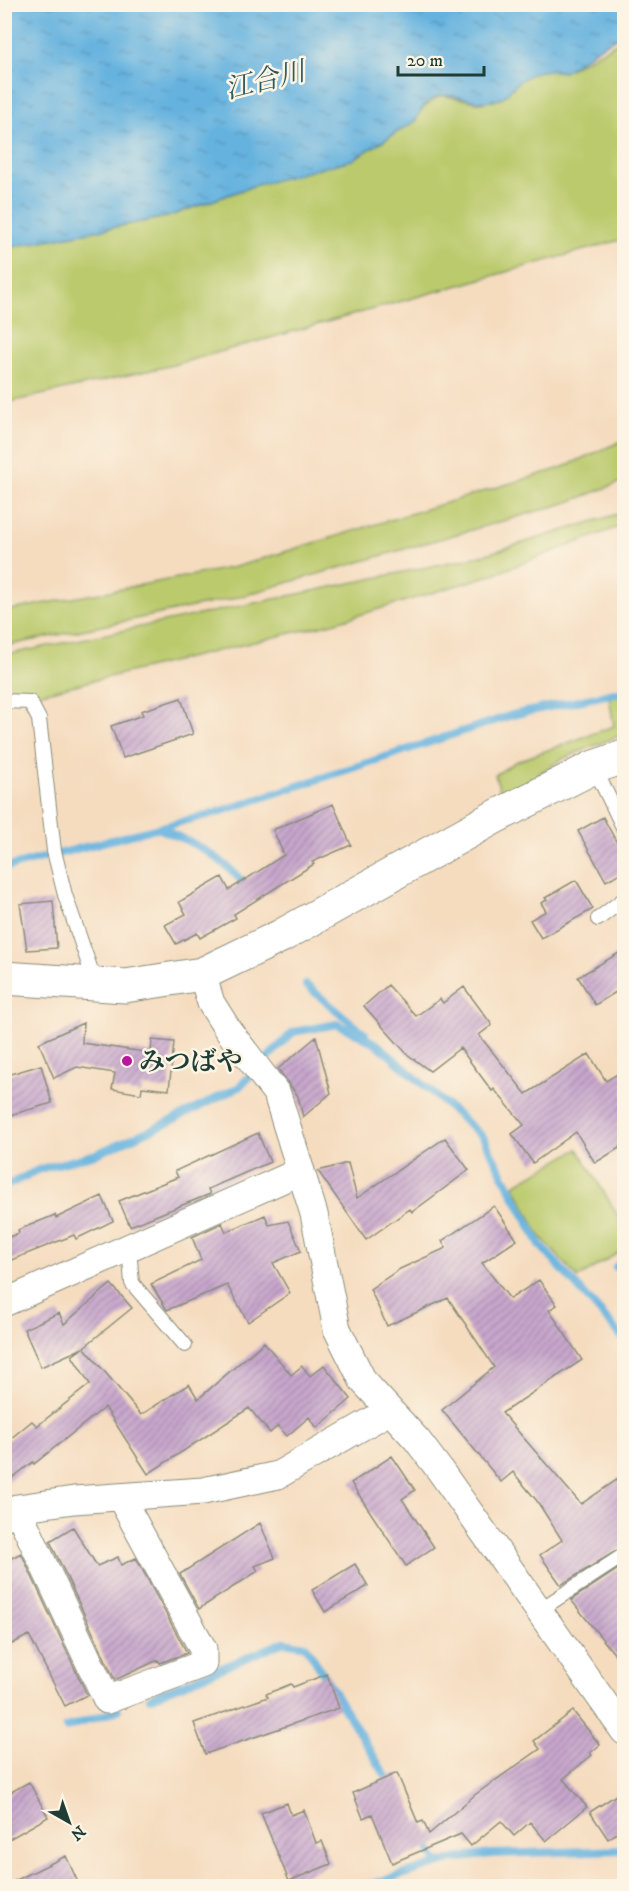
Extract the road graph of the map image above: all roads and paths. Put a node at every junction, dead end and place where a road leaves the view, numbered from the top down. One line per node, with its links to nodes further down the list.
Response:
1 (4, 701): 9 (lane)
2 (624, 757): 3 (street)
3 (594, 767): 4 (lane); 7 (street)
4 (624, 829)
5 (624, 899): 6 (lane)
6 (598, 919)
7 (202, 974): 9 (street); 10 (street)
8 (4, 978): 9 (street)
9 (95, 984)
10 (301, 1171): 11 (street); 14 (street)
11 (129, 1247): 12 (street); 13 (lane)
12 (4, 1302)
13 (185, 1345)
14 (389, 1411): 15 (street); 18 (street)
15 (121, 1498): 16 (street); 16 (street)
16 (11, 1512)
17 (624, 1555): 18 (lane)
18 (538, 1611): 19 (street)
19 (624, 1731)

